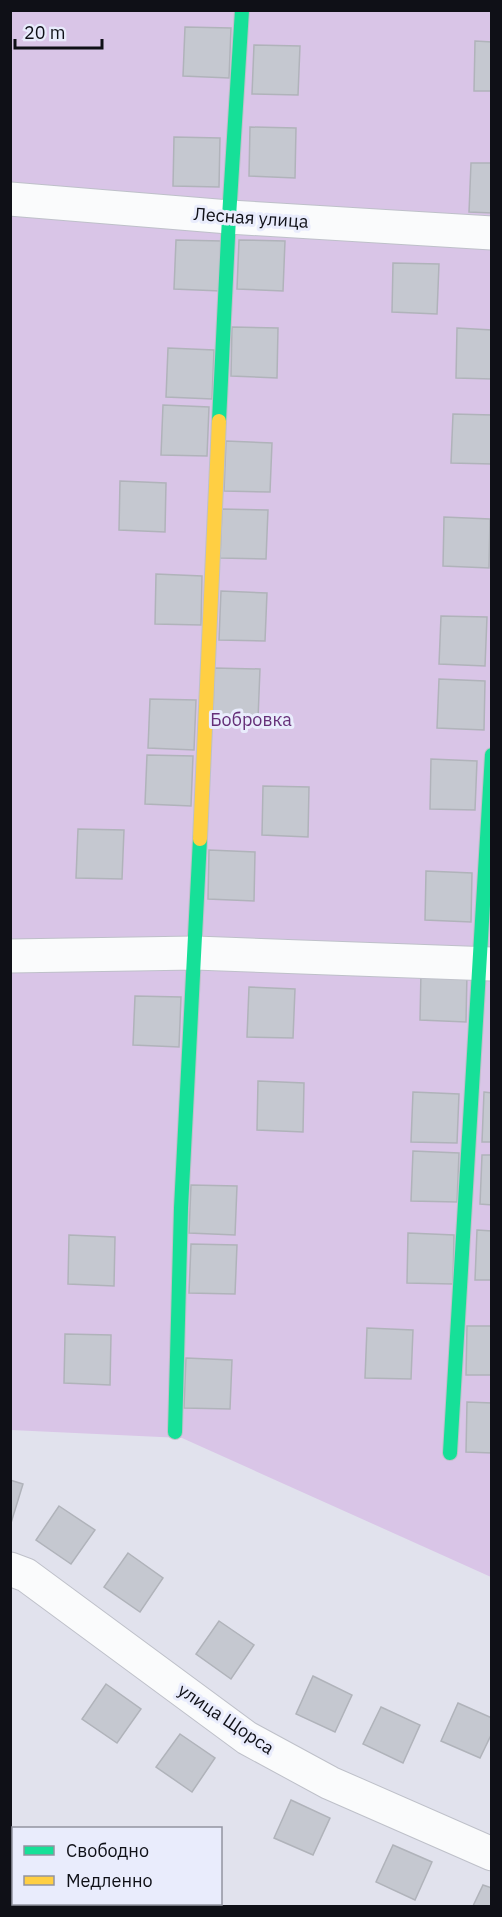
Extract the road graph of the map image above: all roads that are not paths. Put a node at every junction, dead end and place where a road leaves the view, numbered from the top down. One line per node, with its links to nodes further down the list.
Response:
1 (242, 10): 3 (street)
2 (10, 199): 3 (street, Лесная улица)
3 (229, 217): 4 (street, Лесная улица); 6 (street)
4 (492, 233)
5 (492, 754): 8 (street)
6 (195, 953): 7 (street); 8 (street); 9 (street)
7 (10, 956)
8 (486, 964): 10 (street)
9 (175, 1432)
10 (450, 1453)
11 (10, 1569): 12 (street, улица Щорса)
12 (492, 1854)

